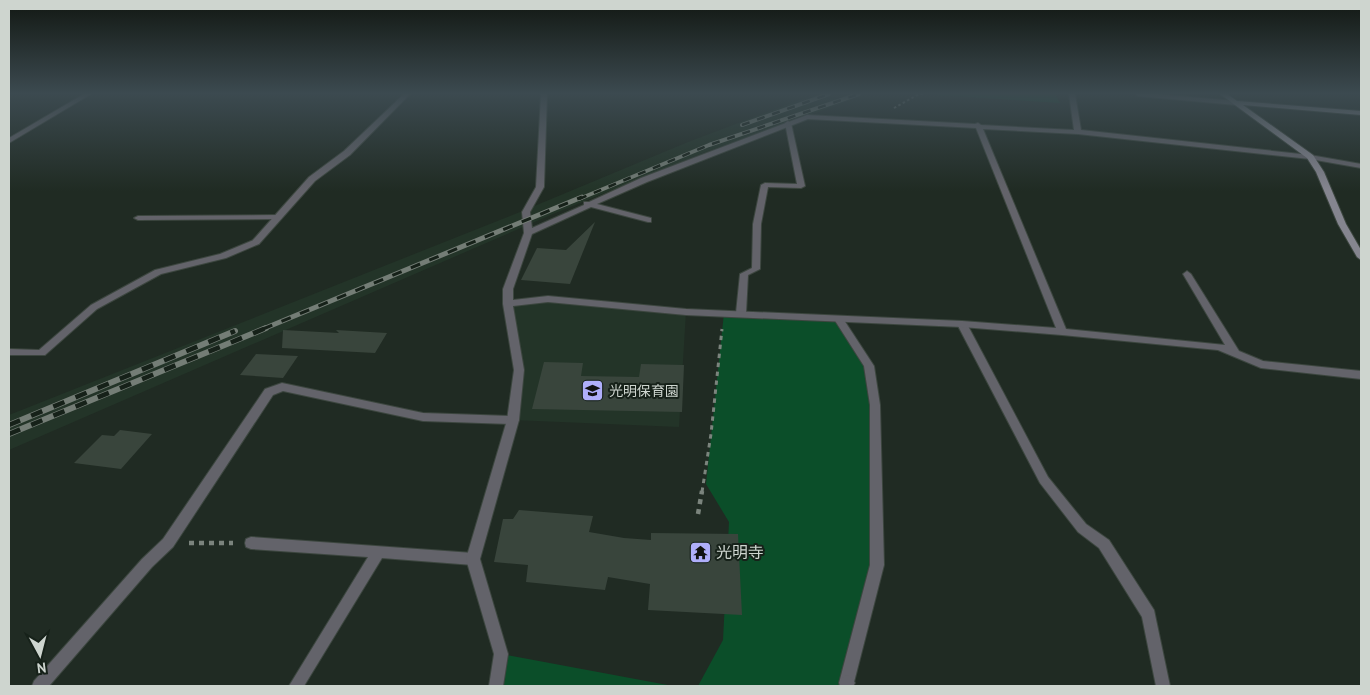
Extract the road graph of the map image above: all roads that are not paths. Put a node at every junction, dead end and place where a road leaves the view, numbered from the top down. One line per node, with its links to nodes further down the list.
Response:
1 (35, 126): 11 (street)
2 (374, 126): 16 (street)
3 (543, 126): 18 (street)
4 (779, 126): 14 (street)
5 (789, 126): 22 (street)
6 (978, 126): 25 (street)
7 (985, 126): 10 (street)
8 (1077, 126): 10 (street)
9 (1268, 126): 12 (main road)
10 (1078, 132): 12 (street)
11 (9, 142)
12 (1310, 157): 13 (street); 19 (main road)
13 (1361, 166)
14 (586, 204): 17 (street); 18 (street)
15 (138, 218): 16 (street)
16 (278, 218): 26 (street)
17 (648, 220)
18 (528, 233): 21 (street)
19 (1361, 256)
20 (1186, 274): 27 (street)
21 (508, 304): 22 (street); 29 (street)
22 (741, 313): 23 (street)
23 (839, 319): 24 (street); 33 (street)
24 (962, 324): 25 (street); 37 (street)
25 (1062, 332): 27 (street)
26 (9, 352)
27 (1235, 353): 28 (street)
28 (1361, 375)
29 (513, 420): 32 (street); 34 (street)
30 (251, 543): 31 (street)
31 (379, 552): 32 (street); 35 (street)
32 (473, 559): 36 (street)
33 (846, 685)
34 (39, 686)
35 (296, 686)
36 (496, 686)
37 (1164, 686)

